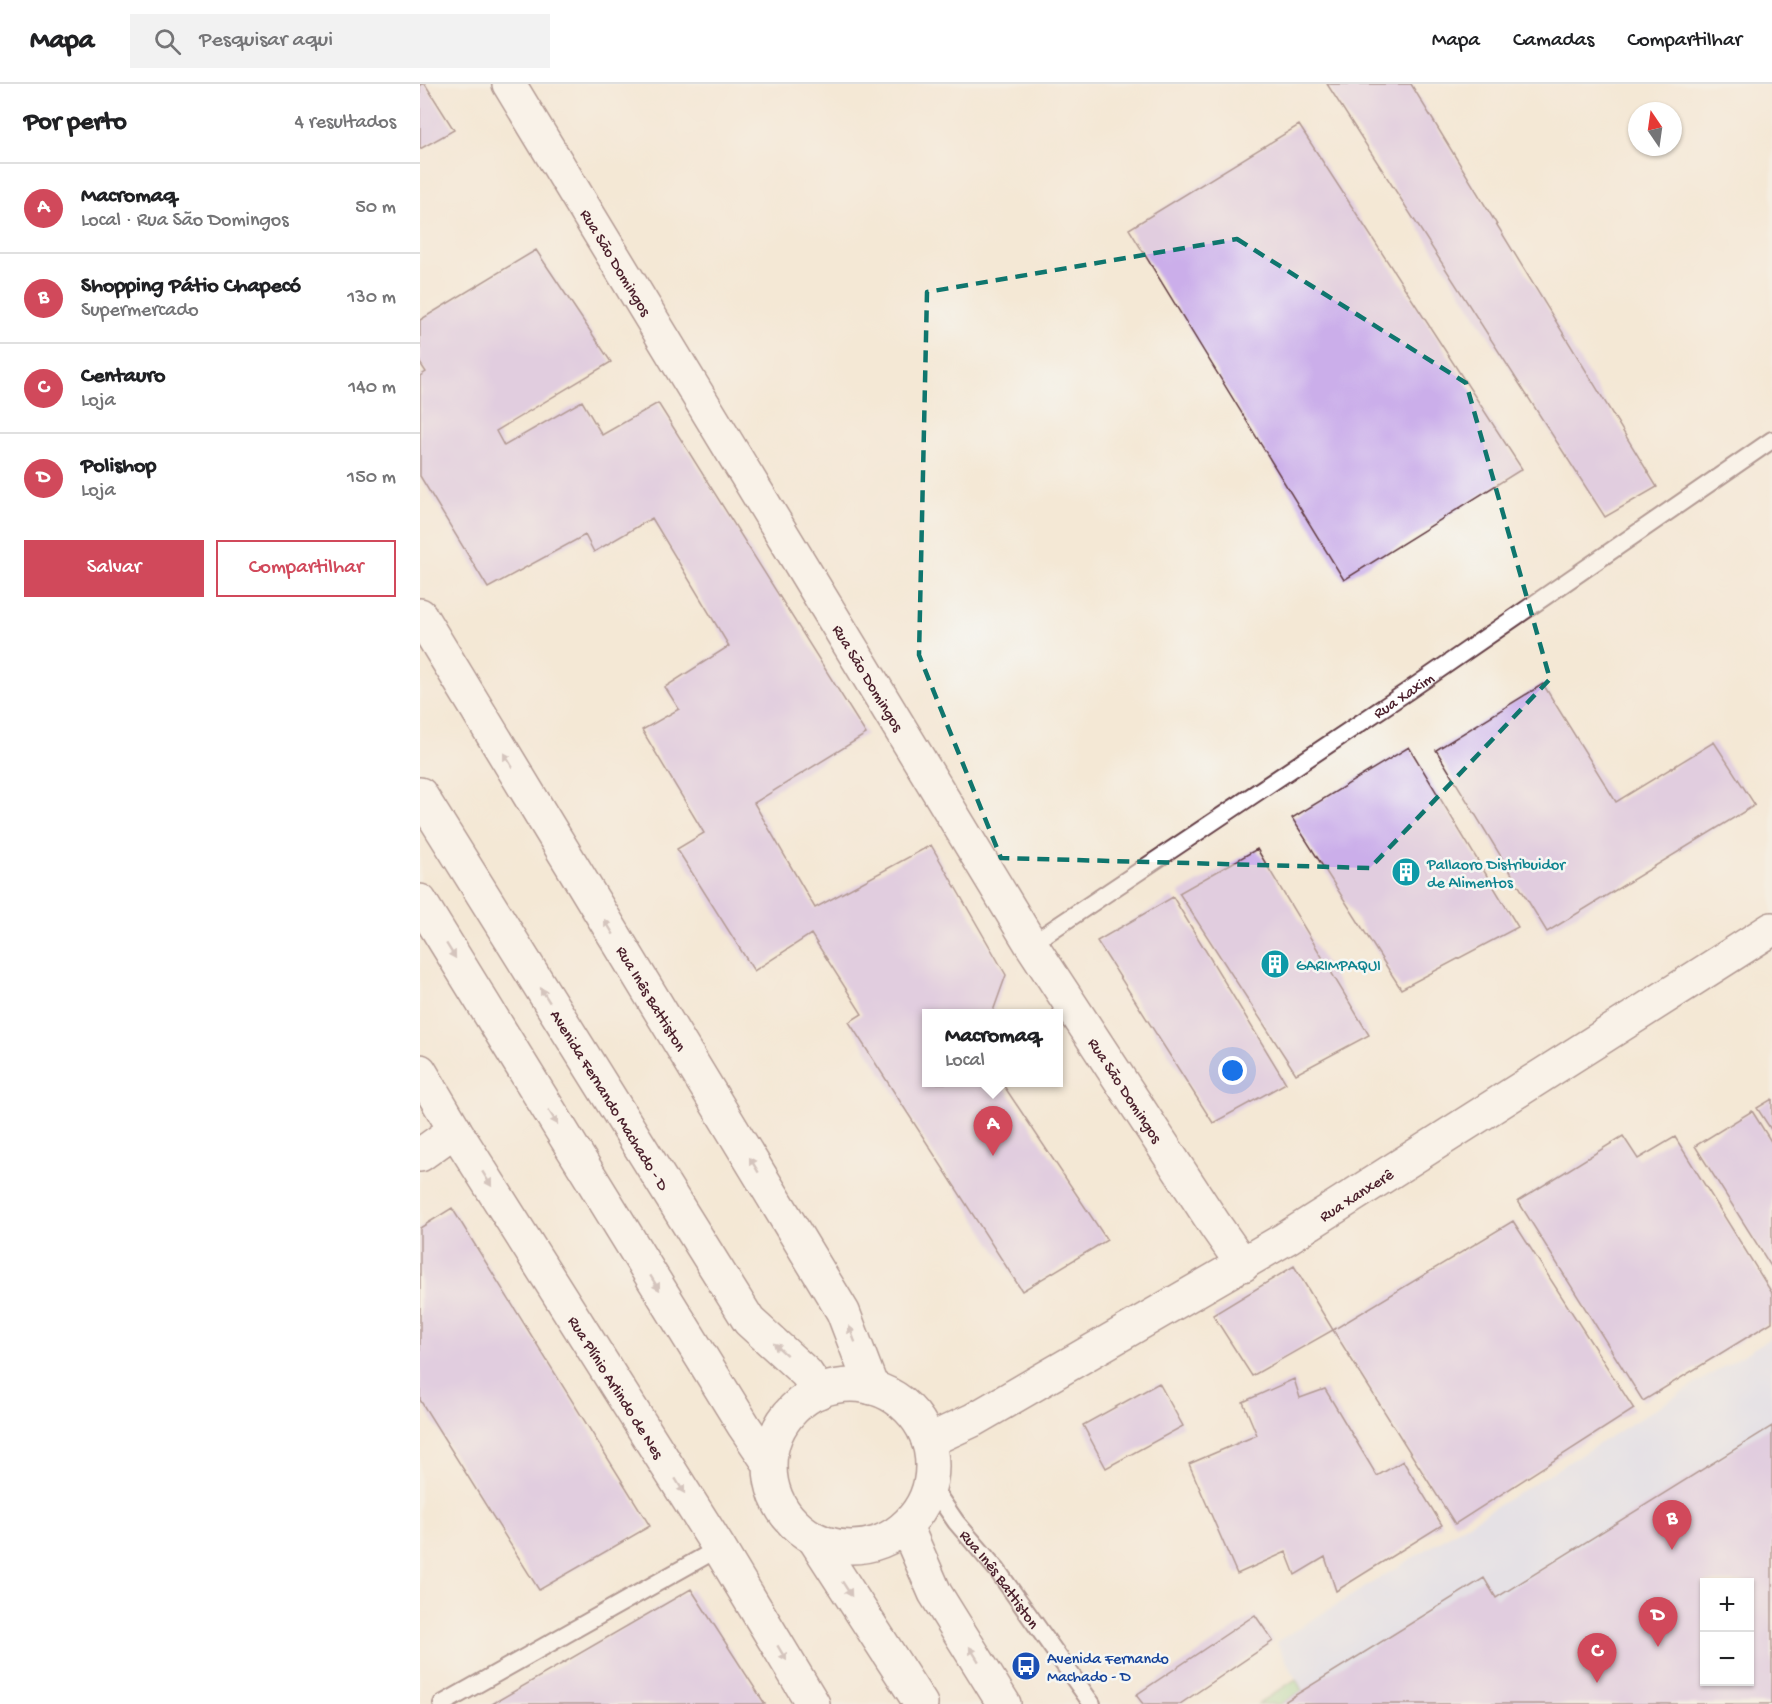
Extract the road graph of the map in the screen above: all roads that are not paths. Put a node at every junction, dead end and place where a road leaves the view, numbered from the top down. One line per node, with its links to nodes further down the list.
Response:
1 (509, 84): 7 (main road, Rua São Domingos)
2 (1772, 440): 7 (lane, Rua Xaxim)
3 (420, 615): 12 (main road, Rua Inês Battiston, one-way to 3)
4 (420, 794): 13 (main road, Avenida Fernando Machado - D, one-way to 4)
5 (420, 901): 15 (main road, one-way to 15)
6 (1772, 928): 11 (main road, Rua Xanxerê)
7 (1031, 944): 11 (main road, Rua São Domingos)
8 (420, 1071): 9 (main road, Rua Plínio Arlindo de Nes)
9 (455, 1130): 10 (main road); 19 (main road, Rua Plínio Arlindo de Nes, one-way to 19)
10 (420, 1155)
11 (1243, 1265): 14 (main road, Rua Xanxerê)
12 (872, 1388): 13 (main road); 14 (main road)
13 (819, 1392): 15 (main road)
14 (928, 1441): 16 (main road)
15 (769, 1463): 18 (main road)
16 (930, 1484): 17 (main road); 24 (lane, Rua Inês Battiston)
17 (906, 1526): 18 (main road); 23 (main road, one-way to 17)
18 (815, 1540): 22 (main road, one-way to 22)
19 (719, 1548): 20 (lane); 21 (main road, Rua Plínio Arlindo de Nes, one-way to 21)
20 (442, 1704)
21 (813, 1704)
22 (921, 1704)
23 (1004, 1704)
24 (1092, 1704)

